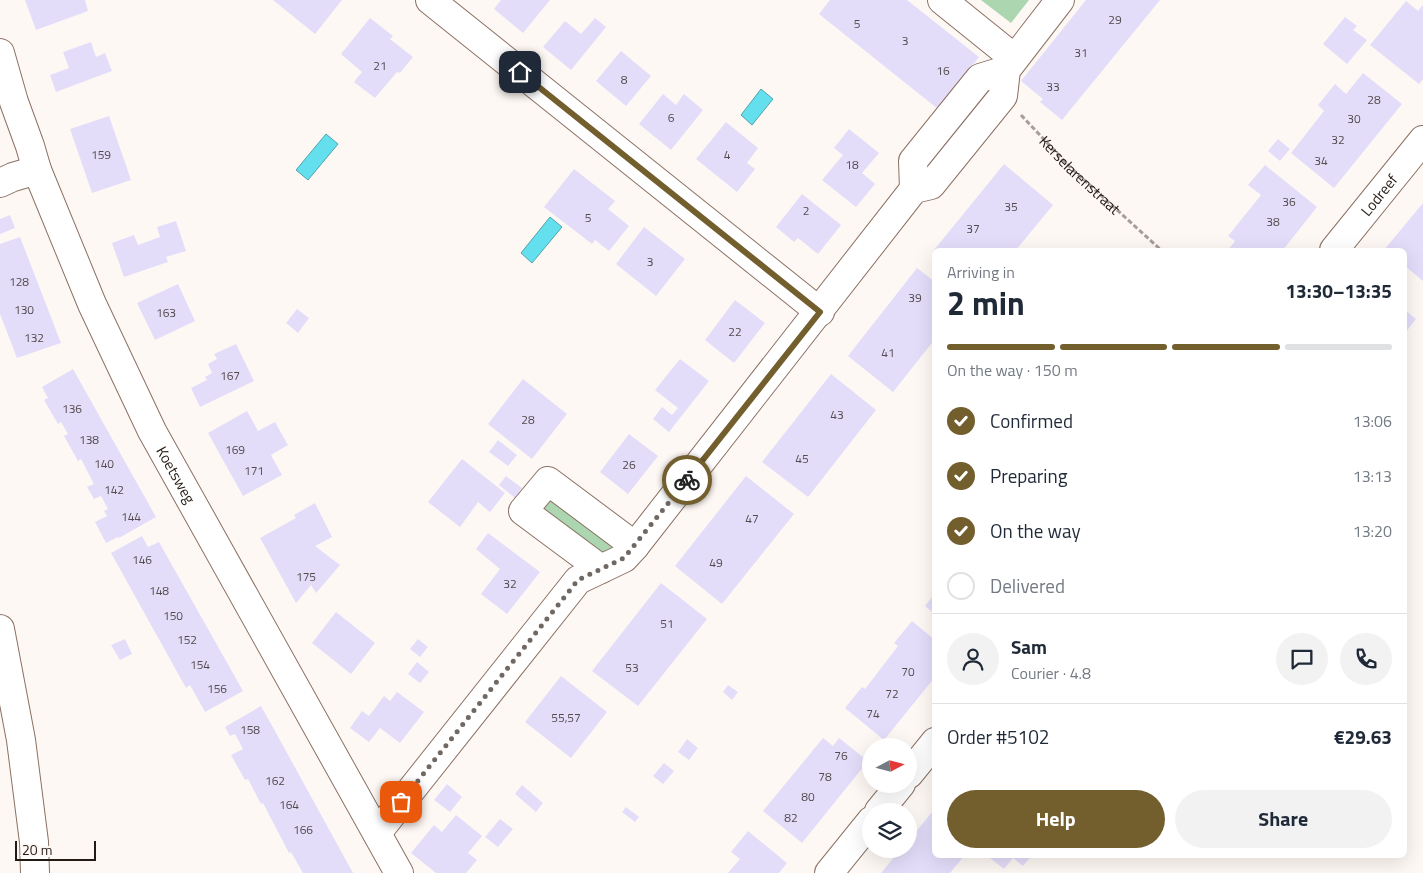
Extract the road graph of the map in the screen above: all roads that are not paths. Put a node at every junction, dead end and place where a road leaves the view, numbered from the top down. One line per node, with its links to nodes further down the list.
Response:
1 (430, 0): 10 (street)
2 (942, 0): 5 (street)
3 (1060, 0): 5 (street)
4 (0, 52): 7 (street, Koetsweg)
5 (1007, 75): 10 (street)
6 (1423, 140): 9 (street, Lodreef)
7 (37, 170): 8 (street); 19 (street, Koetsweg)
8 (0, 183)
9 (1336, 248)
10 (820, 312): 11 (street)
11 (635, 546): 12 (street); 12 (street)
12 (601, 570): 19 (street)
13 (0, 629): 20 (street)
14 (932, 746): 15 (street)
15 (918, 763)
16 (894, 793): 17 (street)
17 (886, 803)
18 (862, 831): 22 (street)
19 (377, 833): 21 (street, Koetsweg)
20 (35, 873)
21 (399, 873)
22 (829, 873)

